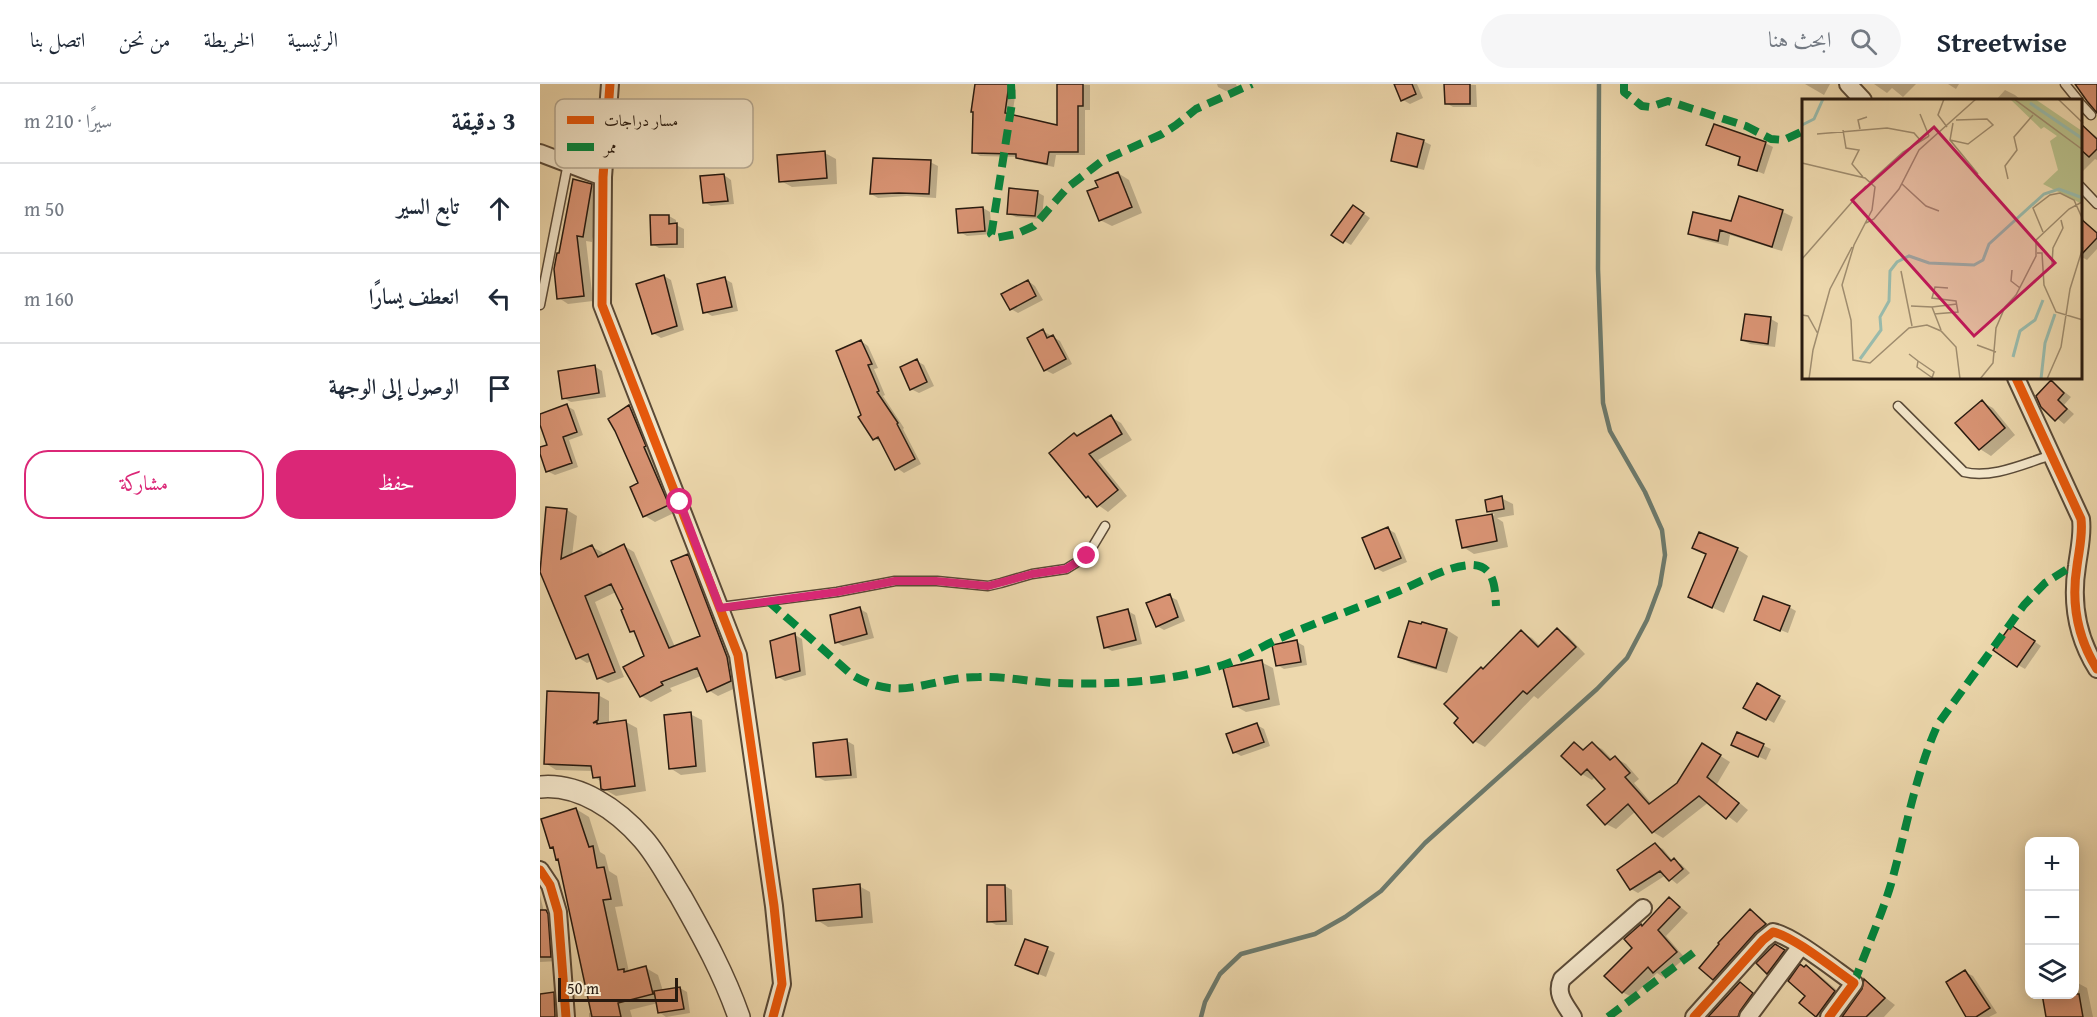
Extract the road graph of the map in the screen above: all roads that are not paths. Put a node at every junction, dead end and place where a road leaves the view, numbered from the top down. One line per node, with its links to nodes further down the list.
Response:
1 (610, 84): 4 (street)
2 (1848, 84): 5 (street)
3 (2065, 84): 6 (lane)
4 (609, 99)
5 (1862, 99)
6 (2077, 99)
7 (2082, 105): 8 (lane)
8 (2091, 115)
9 (540, 153): 10 (street)
10 (555, 158)
11 (567, 168): 18 (lane)
12 (582, 168): 14 (street)
13 (604, 168): 14 (street)
14 (603, 177): 24 (street)
15 (2082, 188): 16 (lane)
16 (2097, 204)
17 (540, 242): 18 (lane)
18 (551, 243): 19 (lane)
19 (540, 305)
20 (2017, 380): 22 (street)
21 (1898, 406): 22 (lane)
22 (2052, 455): 25 (street)
23 (1105, 526): 24 (lane)
24 (720, 608): 32 (street)
25 (2097, 669)
26 (540, 787): 31 (street)
27 (540, 870): 30 (street)
28 (1643, 908): 33 (street)
29 (1801, 946): 34 (street); 35 (street); 36 (street)
30 (566, 1017)
31 (740, 1017)
32 (773, 1017)
33 (1573, 1017)
34 (1694, 1017)
35 (1748, 1017)
36 (1829, 1017)

